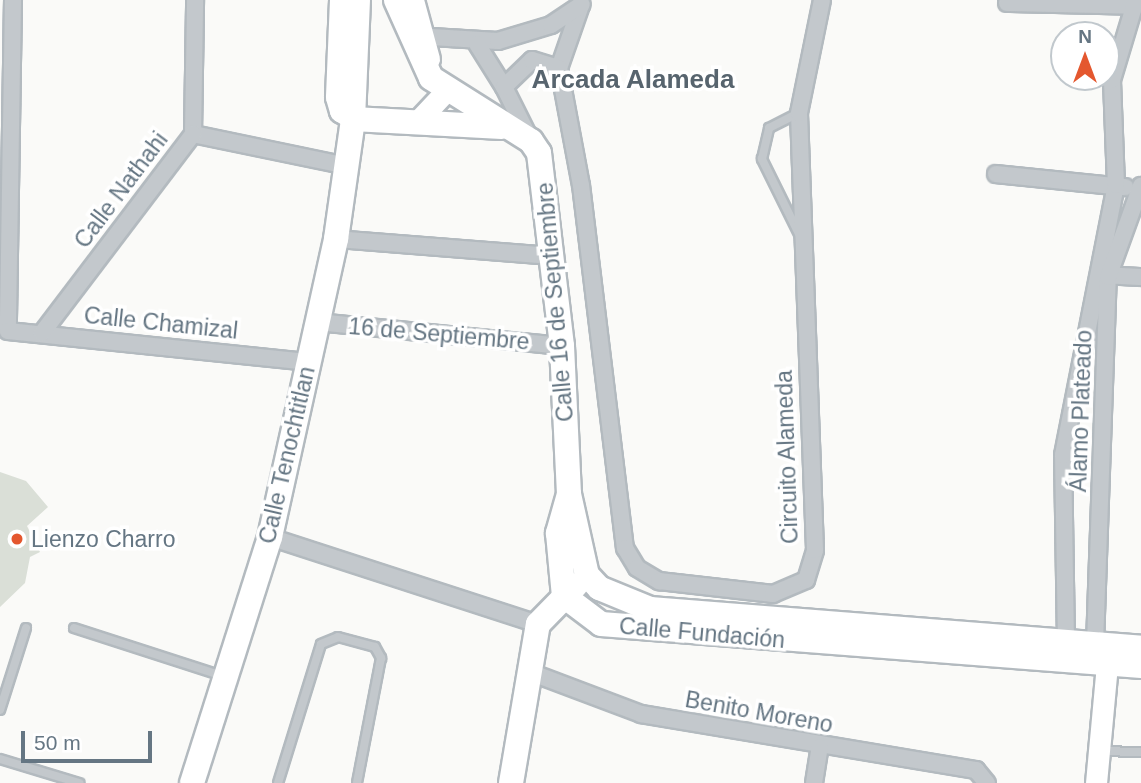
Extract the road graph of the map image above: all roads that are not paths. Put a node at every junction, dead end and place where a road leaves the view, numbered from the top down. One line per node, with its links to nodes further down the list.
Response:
1 (13, 0): 32 (street, Calle Chamizal)
2 (195, 0): 20 (street)
3 (340, 0): 17 (street)
4 (358, 0): 17 (main road, Calle Tenochtitlan)
5 (396, 0): 11 (main road)
6 (413, 0): 11 (street)
7 (822, 0): 16 (street, Circuito Alameda)
8 (584, 2): 12 (street, Circuito Alameda); 13 (street, Circuito Alameda)
9 (1007, 3): 10 (street)
10 (1136, 3): 24 (street, Álamo Plateado)
11 (417, 37): 12 (street, Circuito Alameda); 14 (main road)
12 (477, 44): 15 (street)
13 (559, 68): 15 (street); 27 (street, Circuito Alameda)
14 (438, 85): 18 (street); 19 (main road)
15 (505, 87): 21 (street)
16 (799, 113): 27 (street, Circuito Alameda); 27 (lane)
17 (353, 119): 18 (main road); 22 (main road, Calle Tenochtitlan)
18 (416, 122): 19 (main road)
19 (506, 127): 21 (main road)
20 (193, 134): 22 (street, Calle Nathahi); 32 (street, Calle Nathahi)
21 (531, 141): 28 (main road, Calle 16 de Septiembre)
22 (346, 166): 26 (main road, Calle Tenochtitlan)
23 (996, 174): 24 (street)
24 (1116, 185): 25 (street); 29 (street, Álamo Plateado)
25 (1139, 187): 29 (street, Álamo Plateado)
26 (336, 239): 28 (street); 31 (main road, Calle Tenochtitlan)
27 (803, 243)
28 (553, 256): 33 (main road, Calle 16 de Septiembre)
29 (1101, 275): 30 (street); 43 (street, Álamo Plateado); 43 (street, Álamo Plateado)
30 (1141, 277)
31 (317, 322): 33 (street, 16 de Septiembre); 34 (main road, Calle Tenochtitlan)
32 (42, 333): 34 (street, Calle Chamizal)
33 (562, 346): 35 (main road, Calle 16 de Septiembre)
34 (309, 362): 36 (main road, Calle Tenochtitlan)
35 (569, 494): 37 (main road); 38 (main road)
36 (270, 537): 39 (street); 48 (main road, Calle Tenochtitlan)
37 (587, 575): 38 (main road); 43 (main road, Calle Fundación)
38 (564, 596): 39 (main road); 44 (main road, Calle Fundación)
39 (538, 624): 47 (main road)
40 (26, 628): 49 (lane)
41 (74, 628): 48 (lane)
42 (1141, 648): 43 (main road, Calle Fundación)
43 (1086, 650): 44 (main road, Calle Fundación); 44 (street); 45 (street); 46 (main road, Calle Fundación); 51 (street)
44 (957, 654)
45 (1141, 655)
46 (1141, 666)
47 (530, 672): 50 (street, Benito Moreno); 59 (main road)
48 (229, 678): 56 (main road, Calle Tenochtitlan)
49 (0, 710)
50 (820, 747): 54 (street, Benito Moreno); 60 (street)
51 (1100, 751): 52 (lane); 61 (street)
52 (1141, 752)
53 (0, 759): 55 (lane)
54 (986, 779)
55 (79, 783)
56 (192, 783)
57 (278, 783): 58 (lane)
58 (358, 783)
59 (511, 783)
60 (814, 783)
61 (1096, 783)

